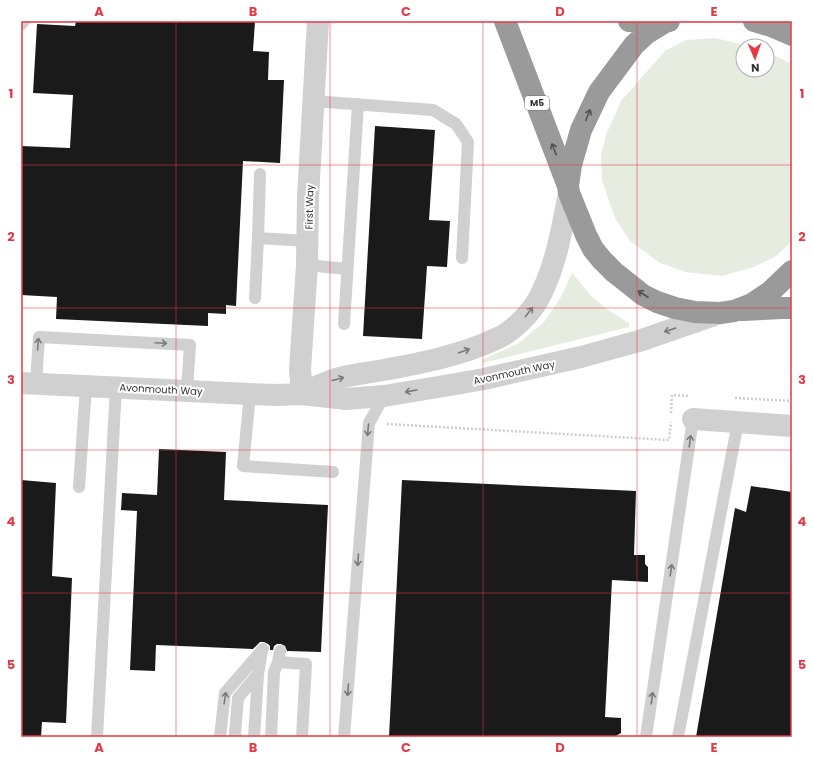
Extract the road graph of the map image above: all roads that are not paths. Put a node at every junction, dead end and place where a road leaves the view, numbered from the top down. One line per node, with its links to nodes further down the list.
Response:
1 (24, 21): 7 (lane)
2 (318, 21): 9 (street, First Way)
3 (505, 21): 12 (highway, M5, one-way to 3)
4 (629, 21): 6 (highway)
5 (754, 21): 8 (highway)
6 (667, 22): 12 (highway, one-way to 6)
7 (21, 24)
8 (792, 35)
9 (313, 101): 10 (lane); 14 (street, First Way)
10 (358, 104): 15 (lane); 17 (lane)
11 (260, 174): 13 (lane)
12 (569, 190): 21 (highway, one-way to 12); 28 (street, Avonmouth Way, one-way to 12)
13 (258, 238): 14 (lane); 19 (lane)
14 (308, 241): 16 (street, First Way)
15 (462, 258)
16 (307, 265): 17 (lane); 28 (street, First Way)
17 (347, 268): 22 (lane)
18 (792, 271): 21 (highway)
19 (255, 298)
20 (792, 308): 21 (highway)
21 (727, 312): 29 (street, Avonmouth Way, one-way to 29)
22 (344, 324)
23 (28, 383): 24 (street, Avonmouth Way); 26 (lane, one-way to 26)
24 (86, 386): 25 (street, Avonmouth Way); 34 (lane)
25 (116, 387): 26 (street, Avonmouth Way); 36 (lane)
26 (188, 390): 27 (street, Avonmouth Way)
27 (250, 394): 28 (street, Avonmouth Way); 33 (lane)
28 (302, 394): 29 (street, Avonmouth Way)
29 (384, 396): 42 (lane, one-way to 42)
30 (693, 419): 31 (street); 43 (lane, one-way to 30)
31 (738, 422): 32 (street); 44 (lane)
32 (792, 426)
33 (333, 472)
34 (79, 487)
35 (258, 674): 37 (lane, one-way to 35); 38 (lane); 39 (lane)
36 (97, 737)
37 (220, 737)
38 (236, 737)
39 (254, 737)
40 (271, 737): 41 (lane)
41 (302, 737)
42 (344, 737)
43 (646, 737)
44 (678, 737)

